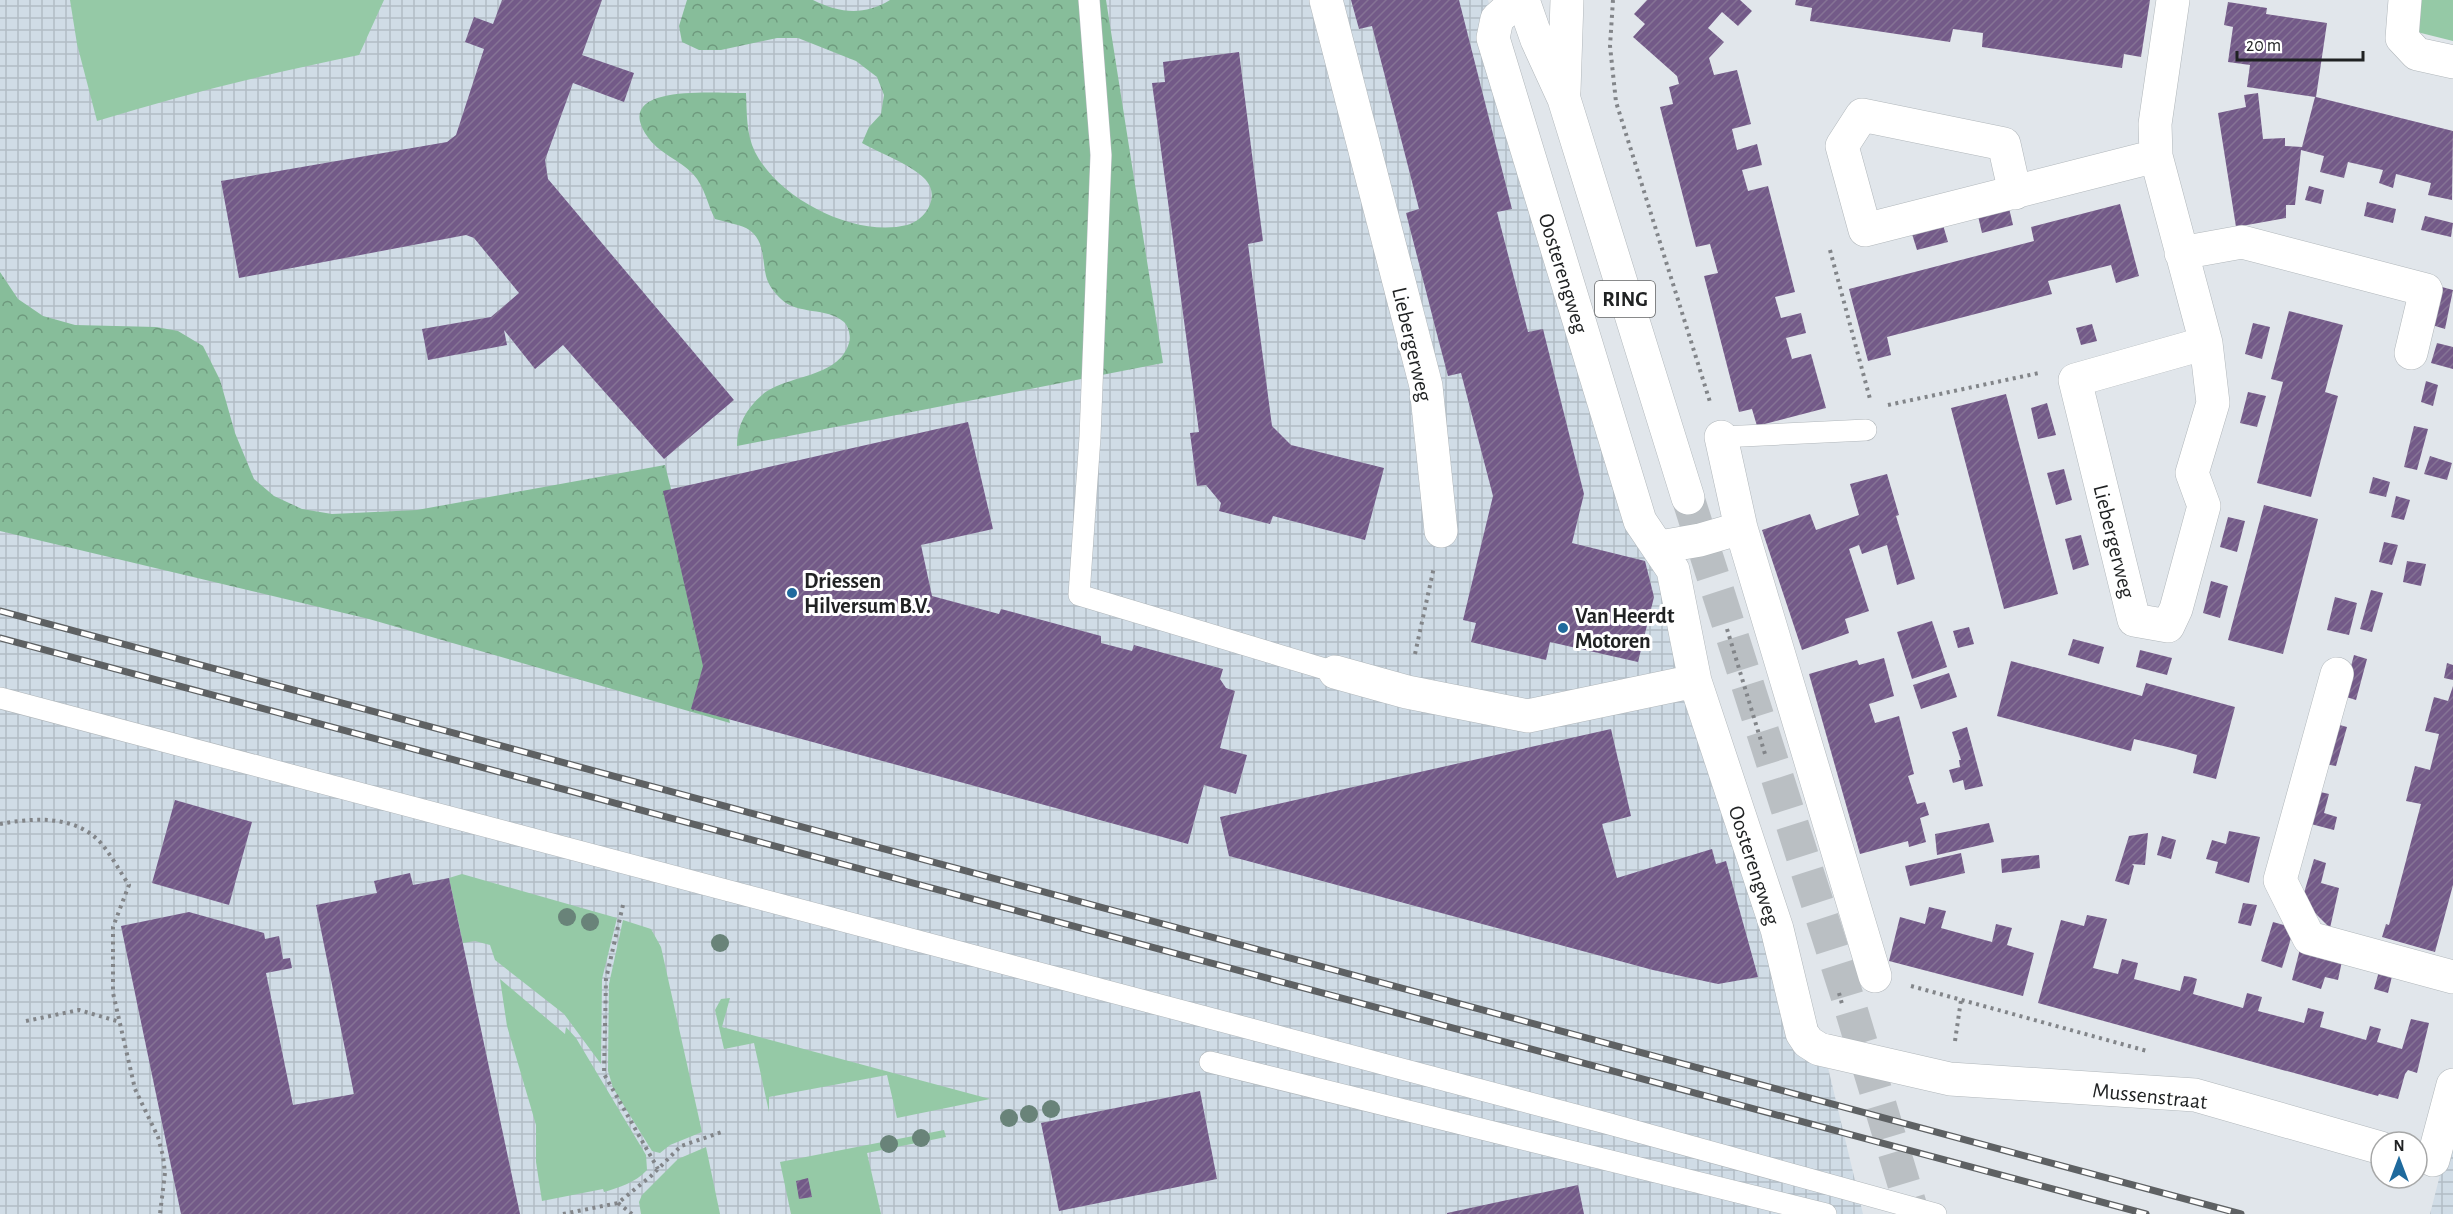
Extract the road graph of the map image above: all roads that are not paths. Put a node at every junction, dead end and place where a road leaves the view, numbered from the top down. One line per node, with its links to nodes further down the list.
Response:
1 (1089, 0): 20 (lane)
2 (1326, 0): 18 (street, Liebergerweg)
3 (1520, 0): 8 (street, Oosterengweg / RING); 19 (street, Oosterengweg)
4 (1567, 0): 8 (street, Oosterengweg / RING)
5 (2173, 0): 9 (street, Liebergerweg)
6 (2405, 0): 7 (street)
7 (2453, 62)
8 (1564, 99): 16 (street, Oosterengweg / RING)
9 (2156, 156): 10 (street); 11 (street, Liebergerweg)
10 (2015, 193): 10 (street)
11 (2181, 253): 12 (street, Liebergerweg); 13 (street)
12 (2206, 343): 12 (street, Liebergerweg)
13 (2411, 353)
14 (1866, 430): 15 (lane)
15 (1721, 437): 17 (street)
16 (1688, 498)
17 (1741, 528): 19 (street); 24 (street)
18 (1441, 531)
19 (1660, 547): 22 (street, Oosterengweg)
20 (1335, 672): 22 (street)
21 (2337, 674): 25 (street)
22 (1695, 681): 27 (street, Oosterengweg)
23 (0, 698): 32 (lane)
24 (1875, 976)
25 (2453, 977)
26 (1210, 1062): 31 (lane)
27 (1950, 1079): 29 (street, Mussenstraat)
28 (2453, 1085): 30 (street)
29 (2369, 1145)
30 (2434, 1160)
31 (1826, 1214)
32 (1936, 1214)

